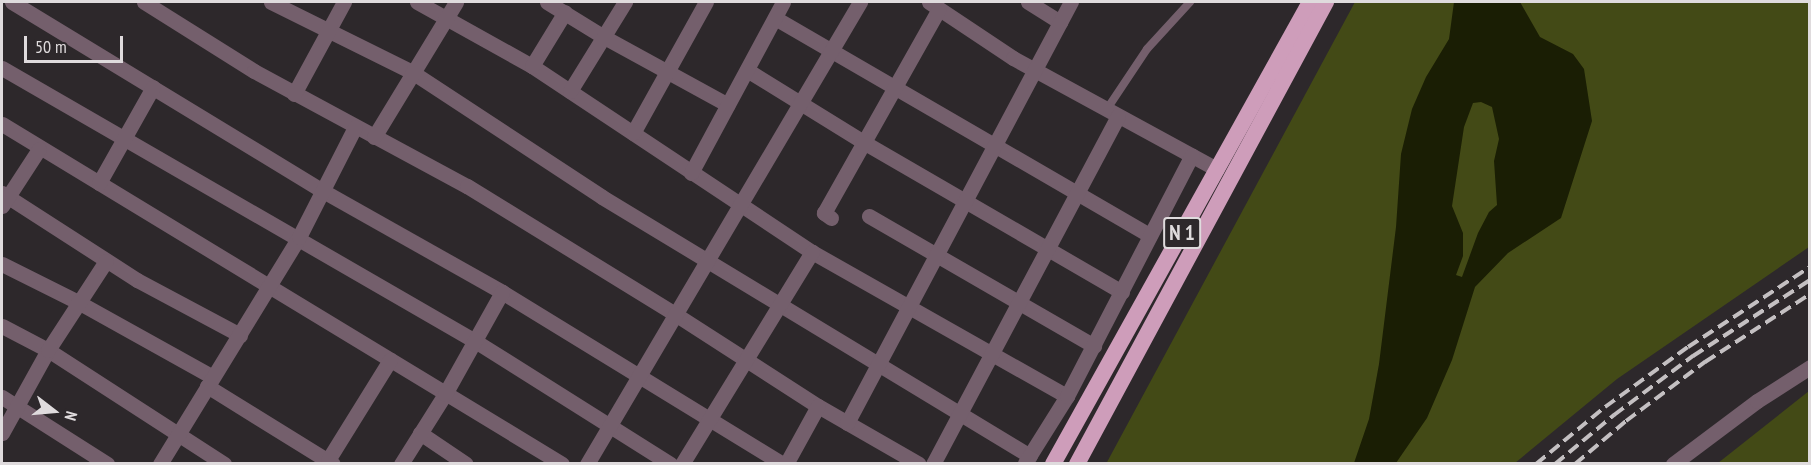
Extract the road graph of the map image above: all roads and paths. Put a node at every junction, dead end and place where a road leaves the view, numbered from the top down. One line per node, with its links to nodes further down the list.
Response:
1 (12, 2): 20 (street)
2 (43, 2): 20 (street)
3 (144, 2): 36 (street)
4 (271, 2): 24 (street)
5 (344, 2): 24 (street)
6 (417, 2): 21 (street)
7 (456, 2): 21 (street)
8 (547, 2): 19 (street)
9 (625, 2): 25 (street)
10 (705, 2): 32 (street)
11 (783, 2): 22 (street)
12 (860, 2): 26 (street)
13 (1028, 2): 23 (street)
14 (1071, 2): 23 (street)
15 (1190, 2): 39 (lane)
16 (1310, 2): 49 (highway, N 1)
17 (1326, 2): 114 (highway, N 1)
18 (934, 5): 28 (street); 34 (street)
19 (564, 12): 25 (street); 27 (street)
20 (34, 15): 33 (street)
21 (447, 16): 27 (street); 31 (street)
22 (775, 18): 26 (street); 29 (street)
23 (1060, 22): 28 (street)
24 (328, 29): 31 (street); 36 (street)
25 (604, 37): 32 (street); 35 (street)
26 (832, 50): 34 (street); 37 (street)
27 (532, 66): 35 (street)
28 (1035, 69): 39 (street); 46 (street)
29 (747, 70): 37 (street); 38 (street)
30 (3, 71): 43 (street)
31 (412, 72): 44 (street); 64 (street)
32 (667, 72): 38 (street); 42 (street)
33 (153, 87): 43 (street); 52 (street)
34 (896, 87): 45 (street); 46 (street)
35 (570, 91): 42 (street)
36 (294, 94): 41 (street)
37 (800, 103): 45 (street); 56 (street)
38 (728, 105): 50 (street)
39 (1112, 113): 48 (street); 53 (street)
40 (2, 124): 47 (street)
41 (355, 127): 44 (street); 52 (street)
42 (633, 133): 50 (street)
43 (124, 137): 51 (street); 60 (street)
44 (374, 137): 74 (street)
45 (865, 143): 55 (street); 58 (street)
46 (996, 145): 53 (street); 55 (street)
47 (39, 149): 51 (street); 54 (street)
48 (1192, 155): 49 (street); 59 (street)
49 (1217, 169): 113 (highway, N 1)
50 (691, 173): 56 (street)
51 (99, 183): 67 (street)
52 (323, 191): 60 (street); 68 (street)
53 (1077, 192): 59 (street); 61 (street)
54 (4, 199): 65 (street)
55 (966, 201): 61 (street); 63 (street)
56 (739, 206): 62 (street); 64 (street)
57 (869, 216): 63 (street)
58 (831, 218)
59 (1150, 235): 69 (street)
60 (299, 237): 67 (street); 77 (street)
61 (1048, 247): 69 (street); 71 (street)
62 (812, 252): 72 (street); 73 (street)
63 (935, 256): 71 (street); 73 (street)
64 (708, 259): 72 (street); 74 (street)
65 (106, 261): 70 (street); 76 (street)
66 (2, 264): 70 (street)
67 (271, 285): 76 (street); 81 (street)
68 (502, 292): 77 (street); 85 (street)
69 (1122, 292): 78 (street)
70 (78, 302): 79 (street); 86 (street)
71 (1019, 303): 78 (street); 80 (street)
72 (780, 304): 82 (street); 83 (street)
73 (907, 306): 80 (street); 83 (street)
74 (675, 314): 82 (street); 85 (street)
75 (2, 326): 79 (street)
76 (240, 335): 86 (street)
77 (475, 341): 87 (street); 95 (street)
78 (1094, 346): 88 (street)
79 (48, 350): 90 (street); 98 (street)
80 (991, 355): 88 (street); 92 (street)
81 (390, 360): 87 (street); 100 (street)
82 (746, 361): 91 (street); 93 (street)
83 (877, 363): 92 (street); 94 (street)
84 (1809, 367): 115 (street)
85 (639, 376): 93 (street); 95 (street)
86 (210, 381): 98 (street); 100 (street)
87 (445, 394): 97 (street); 106 (street)
88 (1067, 396): 99 (street)
89 (2, 398): 90 (street)
90 (17, 406): 96 (street); 101 (street)
91 (818, 406): 94 (street); 110 (street)
92 (961, 412): 99 (street); 112 (street)
93 (710, 419): 109 (street); 110 (street)
94 (847, 423): 111 (street)
95 (609, 426): 107 (street); 108 (street)
96 (2, 433)
97 (420, 433): 104 (street); 105 (street)
98 (178, 435): 102 (street); 103 (street)
99 (1028, 460)
100 (330, 462)
101 (107, 464)
102 (160, 464)
103 (224, 464)
104 (401, 464)
105 (466, 464)
106 (562, 464)
107 (587, 464)
108 (670, 464)
109 (682, 464)
110 (784, 464)
111 (919, 464)
112 (933, 464)
113 (1053, 464)
114 (1077, 464)
115 (1674, 464)

